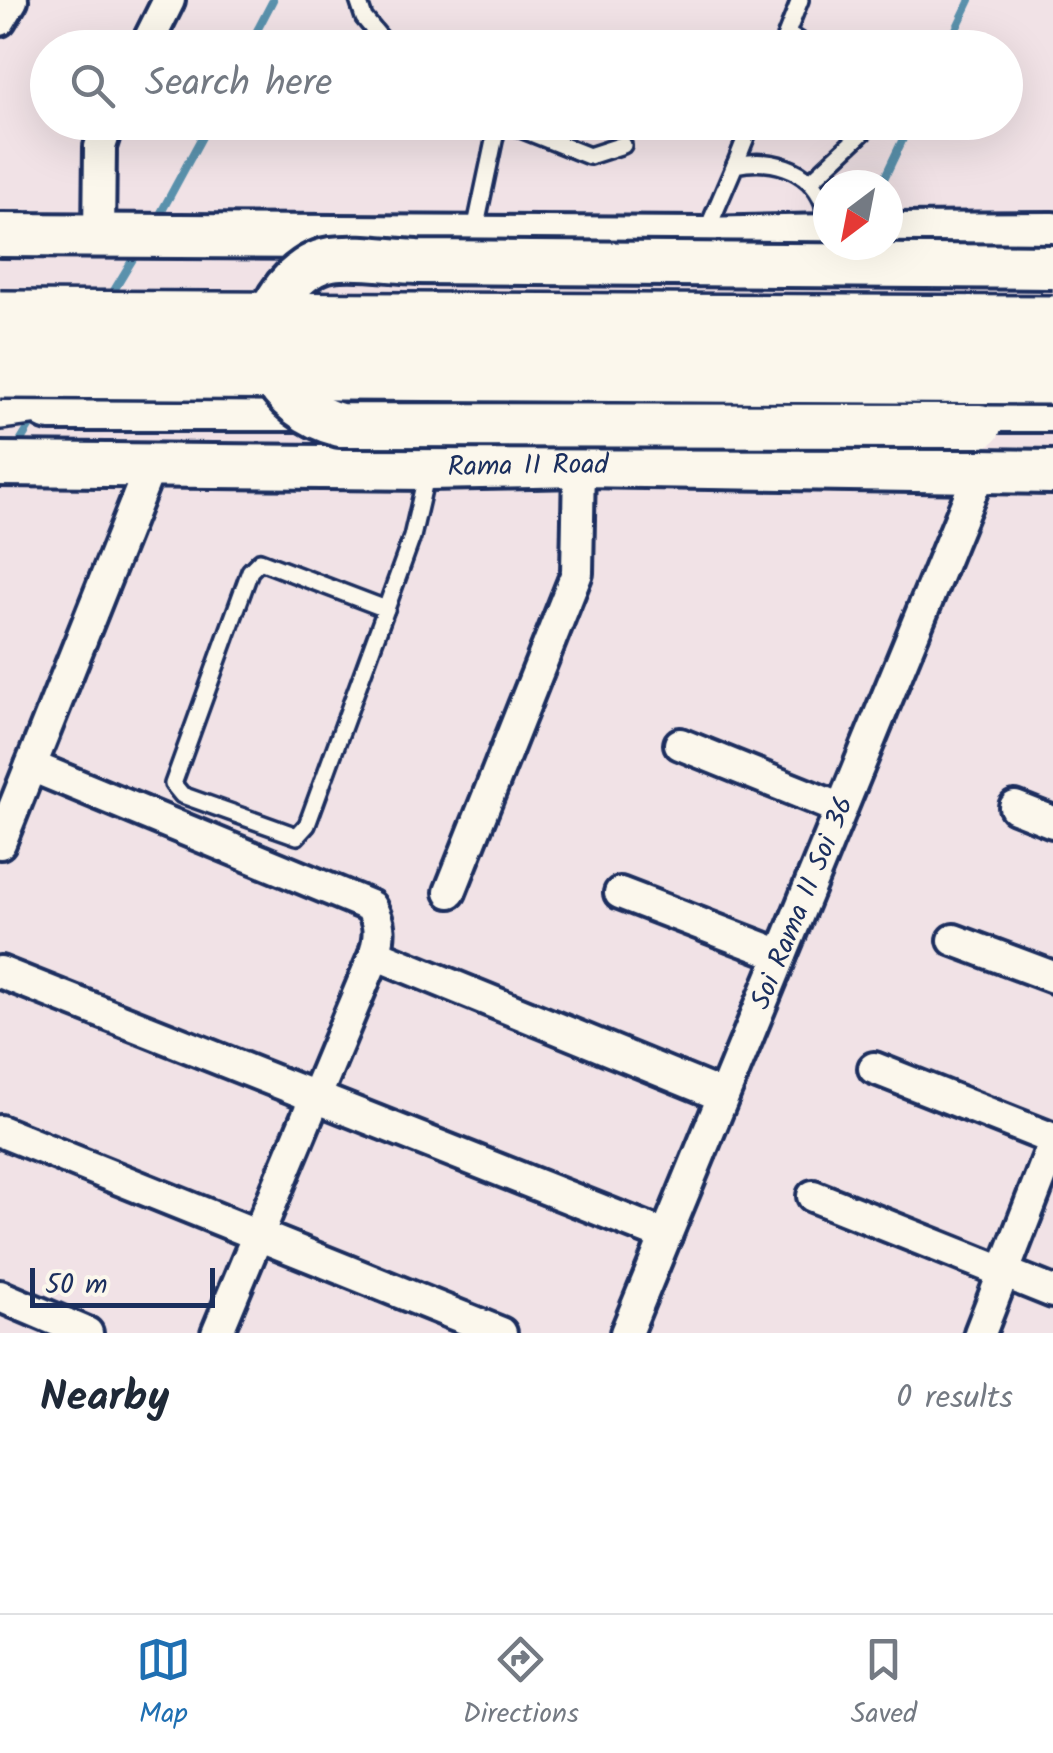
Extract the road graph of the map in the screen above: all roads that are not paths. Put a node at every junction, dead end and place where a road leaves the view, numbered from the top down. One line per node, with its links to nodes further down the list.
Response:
1 (12, 0): 5 (street)
2 (169, 0): 6 (street)
3 (358, 0): 7 (lane)
4 (800, 0): 8 (lane)
5 (0, 20)
6 (155, 30)
7 (374, 30)
8 (788, 30)
9 (102, 140): 22 (street)
10 (494, 140): 18 (lane)
11 (547, 140): 14 (lane)
12 (745, 140): 15 (lane)
13 (855, 140): 16 (lane)
14 (624, 145)
15 (736, 165): 16 (lane); 24 (lane)
16 (810, 182): 17 (lane)
17 (813, 187)
18 (477, 221): 22 (main road); 24 (main road)
19 (0, 234): 22 (main road)
20 (1053, 234): 21 (main road)
21 (903, 235)
22 (107, 236)
23 (813, 236): 24 (main road)
24 (703, 239)
25 (1053, 266): 36 (main road, bridge)
26 (0, 286): 31 (highway, bridge)
27 (0, 306): 28 (highway)
28 (1053, 314)
29 (0, 318): 31 (highway, bridge)
30 (1053, 324): 31 (highway, bridge)
31 (235, 345): 32 (highway, bridge); 33 (highway, bridge); 34 (highway, bridge)
32 (0, 370)
33 (1053, 376)
34 (0, 403): 35 (highway)
35 (1053, 406)
36 (1053, 426)
37 (0, 464): 39 (main road, Rama II Road)
38 (579, 465): 40 (main road, Rama II Road); 41 (main road, Rama II Road); 50 (street)
39 (150, 467): 40 (main road, Rama II Road); 45 (street)
40 (428, 468): 43 (lane)
41 (980, 471): 42 (main road, Rama II Road); 47 (street, Soi Rama II Soi 36)
42 (1053, 472)
43 (386, 609): 43 (lane)
44 (680, 744): 47 (street)
45 (31, 766): 49 (street); 53 (street)
46 (1015, 807): 48 (street)
47 (841, 808): 54 (street, Soi Rama II Soi 36)
48 (1053, 822)
49 (0, 842)
50 (450, 892)
51 (620, 893): 54 (street)
52 (954, 940): 56 (street)
53 (375, 954): 58 (street); 59 (street)
54 (781, 955): 58 (street, Soi Rama II Soi 36)
55 (0, 972): 59 (street)
56 (1053, 976)
57 (874, 1068): 61 (street)
58 (723, 1096): 64 (street, Soi Rama II Soi 36)
59 (314, 1098): 63 (street); 64 (street)
60 (0, 1130): 63 (street)
61 (1053, 1142): 65 (street)
62 (813, 1196): 65 (street)
63 (256, 1235): 69 (street); 70 (street)
64 (666, 1236): 71 (street, Soi Rama II Soi 36)
65 (1004, 1272): 66 (street); 72 (street)
66 (1053, 1292)
67 (0, 1296): 68 (street)
68 (87, 1333)
69 (217, 1333)
70 (500, 1333)
71 (626, 1333)
72 (980, 1333)

